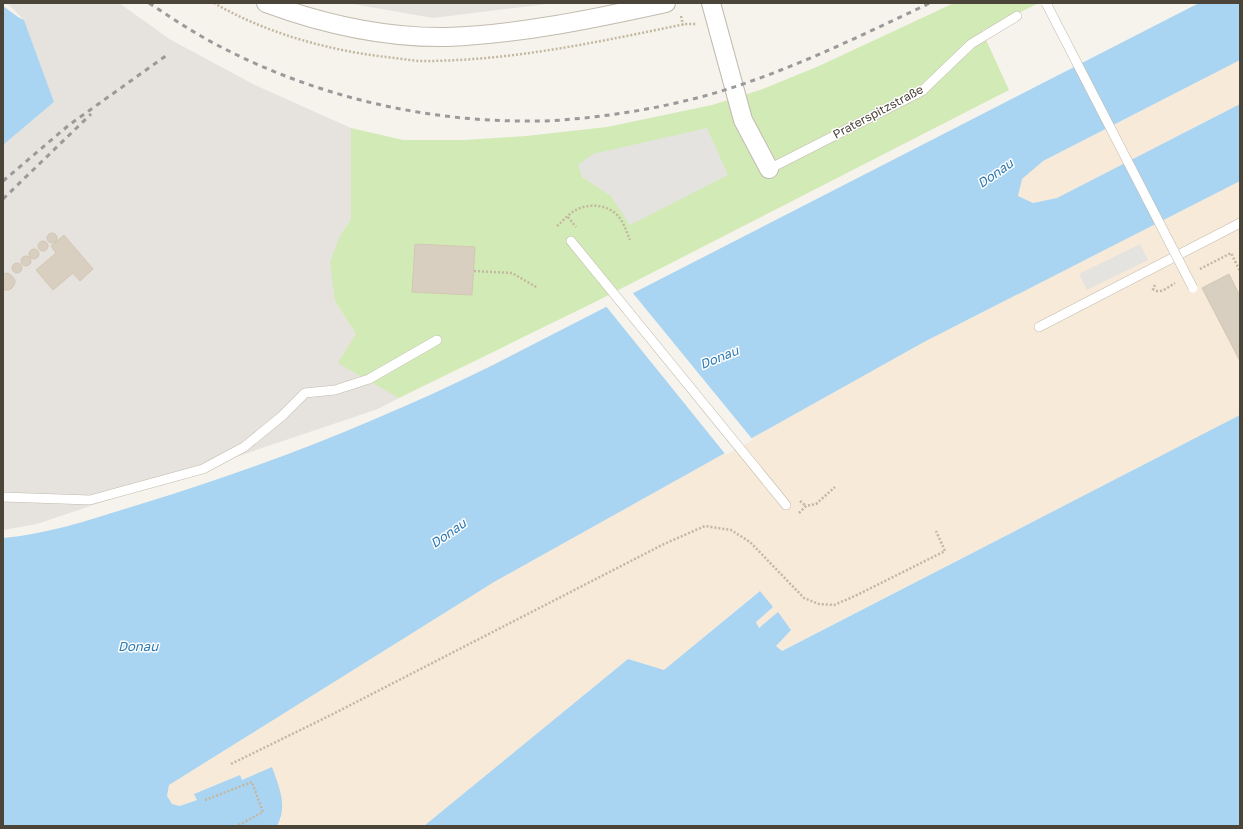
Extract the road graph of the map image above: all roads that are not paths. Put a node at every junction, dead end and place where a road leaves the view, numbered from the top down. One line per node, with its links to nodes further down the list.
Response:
1 (266, 3): 2 (street)
2 (666, 3)
3 (711, 3): 6 (street)
4 (1046, 3): 9 (lane, bridge)
5 (1017, 16): 6 (lane, Praterspitzstraße)
6 (769, 169)
7 (1240, 223): 10 (lane)
8 (571, 241): 13 (lane)
9 (1193, 288)
10 (1039, 327)
11 (437, 340): 12 (lane)
12 (3, 497)
13 (786, 505)

